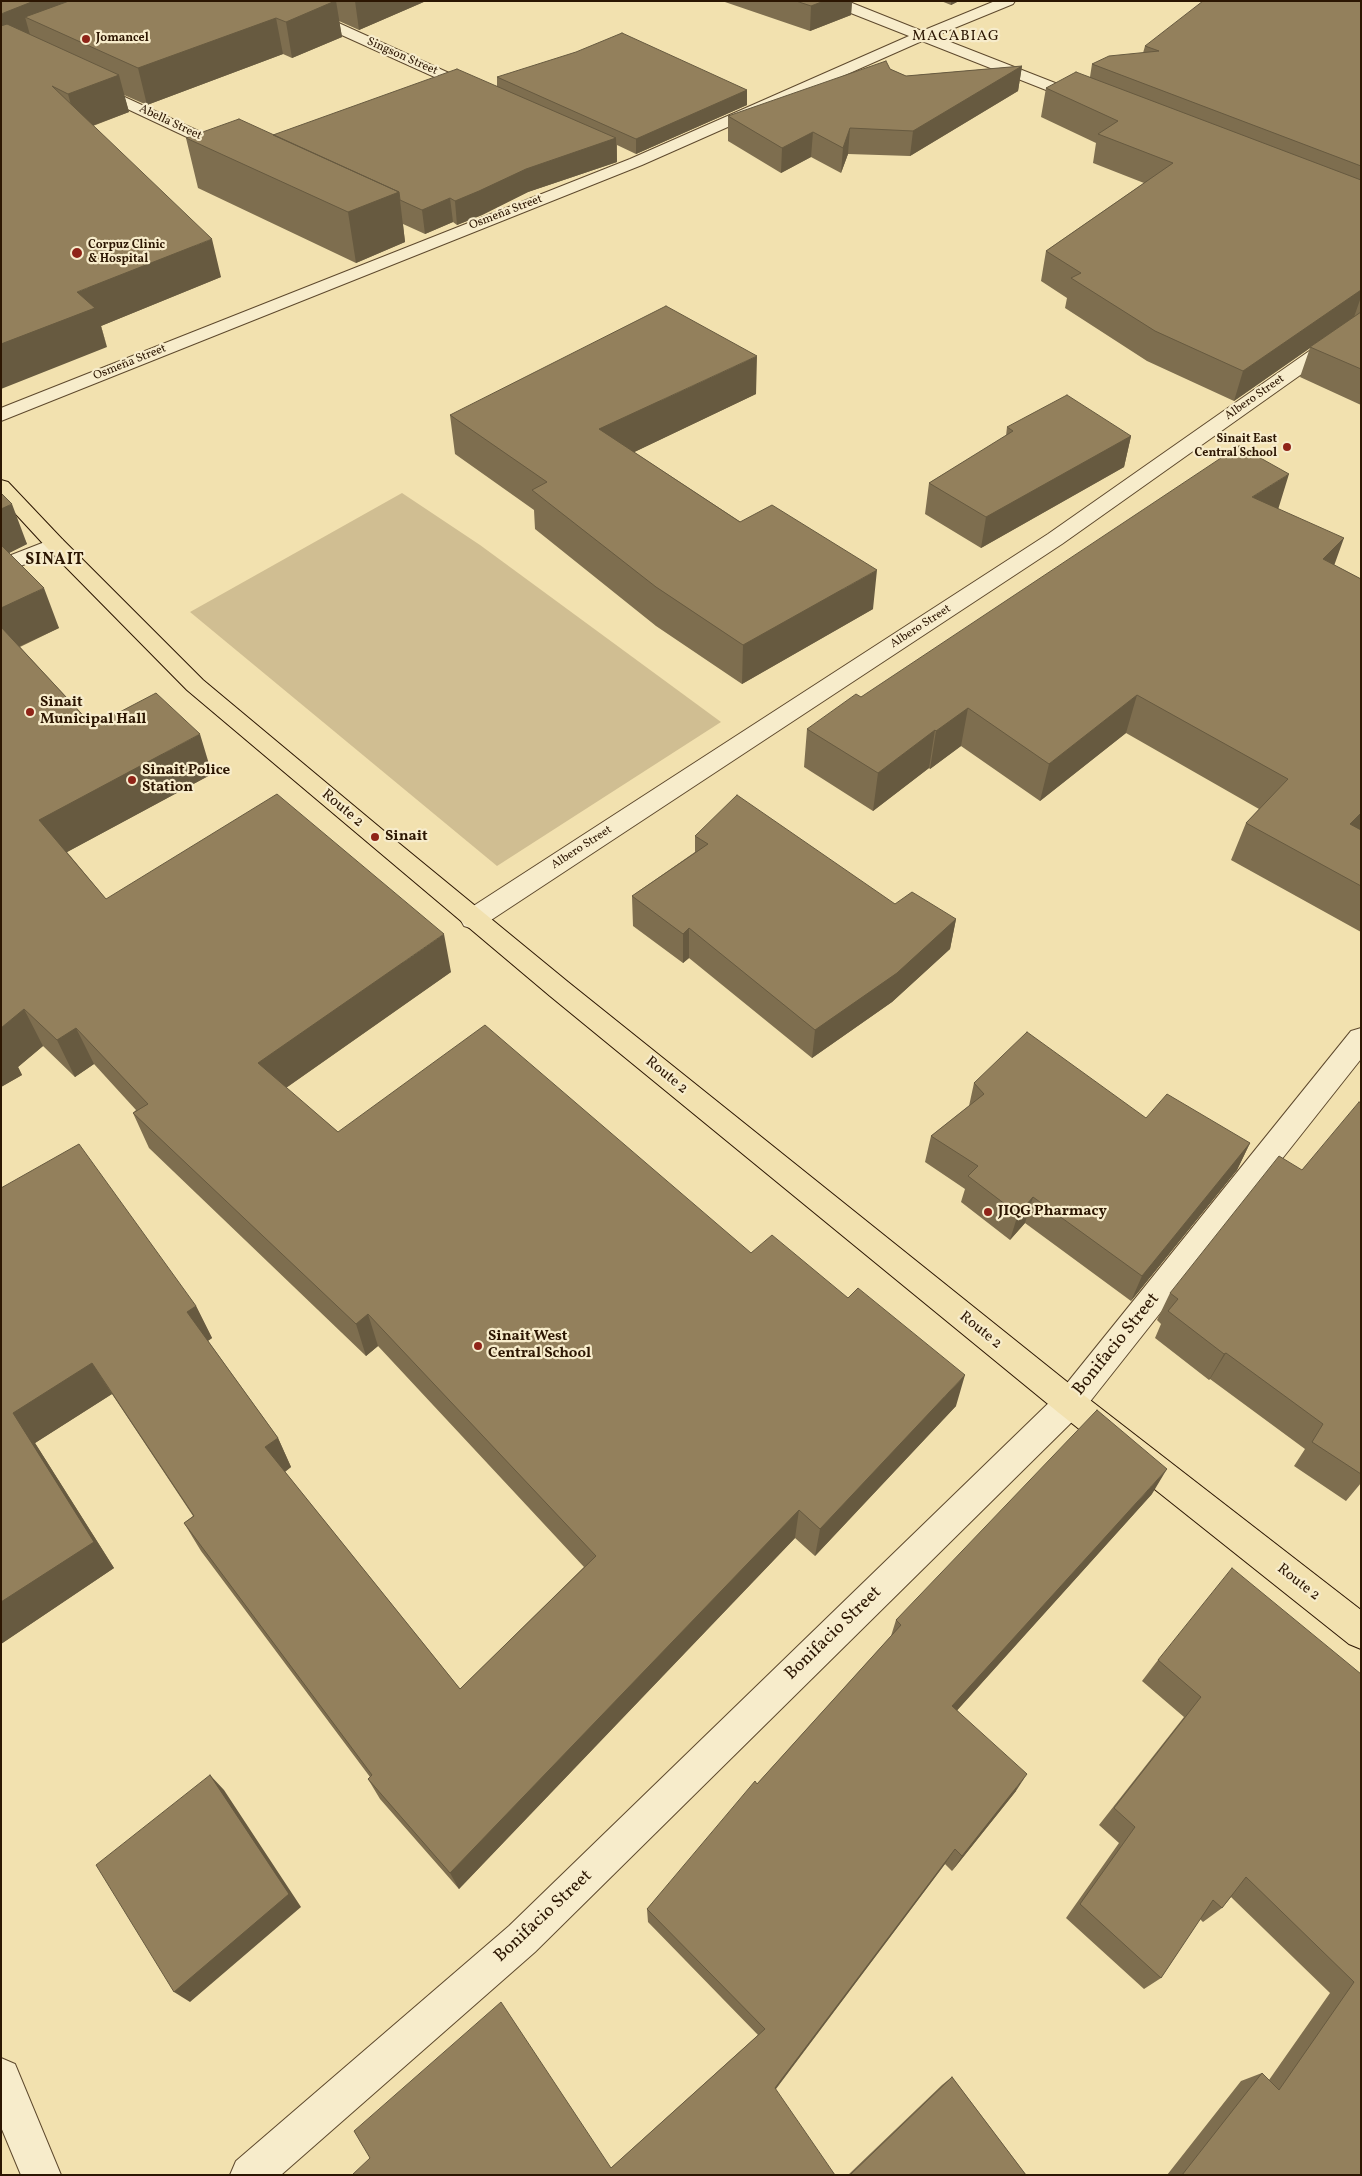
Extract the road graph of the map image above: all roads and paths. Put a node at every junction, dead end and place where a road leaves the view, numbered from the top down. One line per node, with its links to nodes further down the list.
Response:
1 (278, 1): 6 (street, Singson Street)
2 (832, 1): 4 (street)
3 (1008, 1): 4 (street, Osmeña Street)
4 (922, 36): 7 (street); 10 (street, Osmeña Street)
5 (75, 79): 9 (street, Abella Street)
6 (493, 98)
7 (1096, 104)
8 (618, 154): 10 (street)
9 (238, 155)
10 (636, 162): 12 (street, Osmeña Street)
11 (410, 235): 12 (street)
12 (428, 244): 14 (street, Osmeña Street)
13 (1361, 323): 18 (street, Albero Street)
14 (1, 415)
15 (1, 486): 16 (highway, Route 2)
16 (55, 544): 17 (street); 18 (highway, Route 2)
17 (1, 567)
18 (473, 918): 20 (highway, Route 2)
19 (1361, 1039): 20 (street, Bonifacio Street)
20 (1070, 1403): 21 (highway, Route 2); 24 (street, Bonifacio Street)
21 (1361, 1632)
22 (1, 2078): 23 (street)
23 (41, 2175)
24 (250, 2175)

